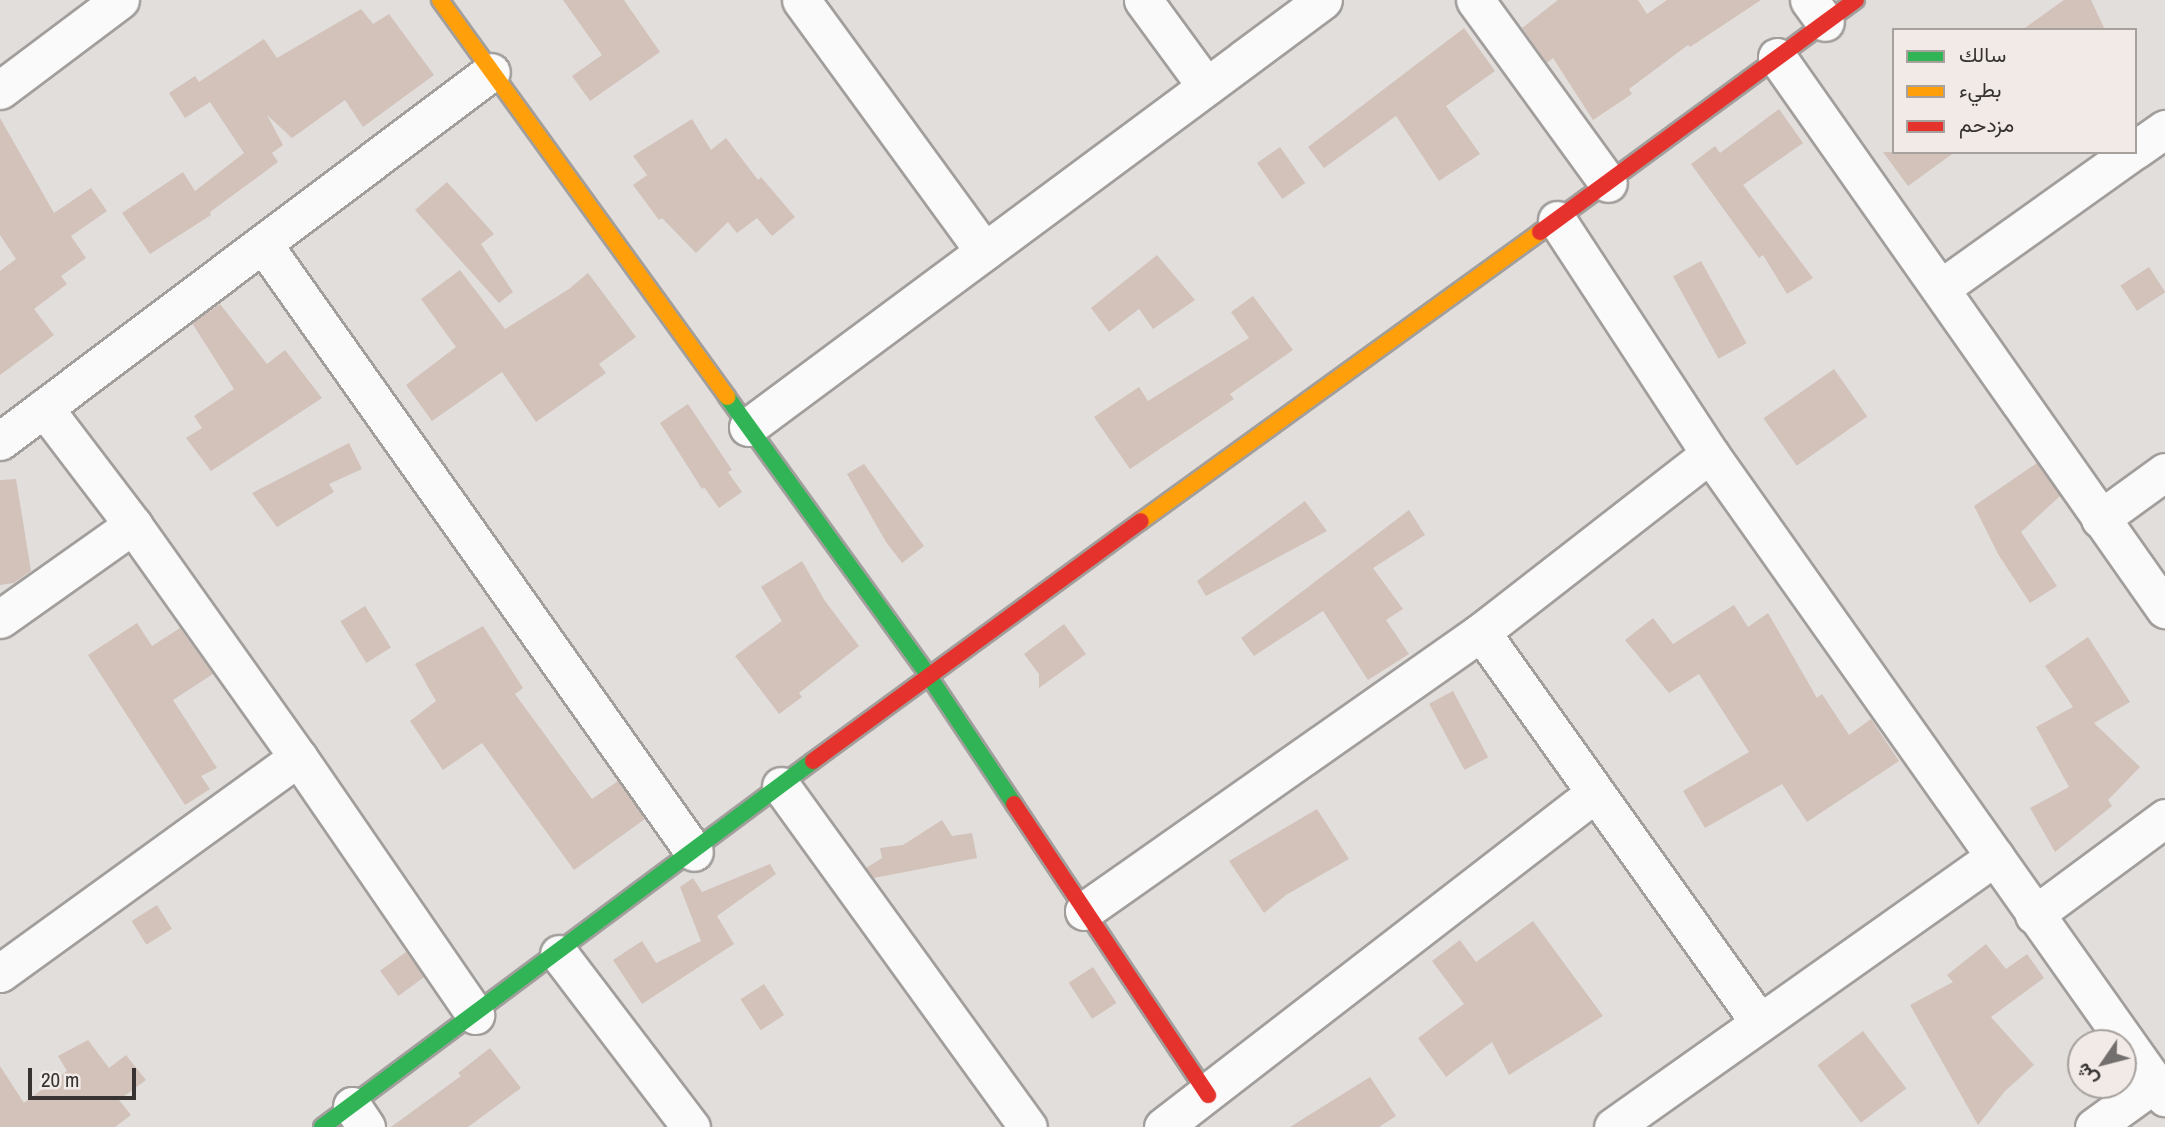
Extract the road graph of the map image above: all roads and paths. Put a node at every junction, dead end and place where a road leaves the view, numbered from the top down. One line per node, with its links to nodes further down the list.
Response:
1 (120, 0): 9 (street)
2 (440, 0): 11 (street)
3 (801, 0): 20 (street)
4 (1143, 0): 12 (street)
5 (1324, 0): 12 (street)
6 (1475, 0): 17 (street)
7 (1856, 0): 8 (street)
8 (1817, 11): 10 (street)
9 (80, 12): 13 (street)
10 (1777, 57): 17 (street); 21 (street)
11 (491, 72): 19 (street); 23 (street)
12 (1206, 86): 20 (street)
13 (0, 90)
14 (2165, 129): 15 (street)
15 (2137, 149)
16 (2130, 154): 21 (street)
17 (1608, 183): 18 (street)
18 (1557, 220): 25 (street); 32 (street)
19 (263, 244): 22 (street); 37 (street)
20 (984, 251): 23 (street)
21 (1941, 288): 27 (street)
22 (44, 408): 24 (street); 28 (street)
23 (748, 427): 32 (street)
24 (0, 441)
25 (1710, 454): 31 (street); 38 (street)
26 (2165, 472): 27 (street)
27 (2100, 519): 29 (street)
28 (133, 526): 30 (street); 33 (street)
29 (2165, 609)
30 (0, 619)
31 (1481, 632): 35 (street); 39 (street)
32 (928, 675): 34 (street); 39 (street)
33 (298, 757): 42 (street); 43 (street)
34 (781, 786): 37 (street); 50 (street)
35 (1595, 793): 44 (street); 46 (street)
36 (2165, 818): 40 (street)
37 (694, 852): 41 (street)
38 (1995, 857): 40 (street); 44 (street)
39 (1084, 911): 46 (street)
40 (2034, 915): 45 (street)
41 (559, 954): 43 (street); 49 (street)
42 (0, 973)
43 (475, 1015): 47 (street)
44 (1760, 1023): 52 (street)
45 (2160, 1090): 53 (street)
46 (1208, 1095): 51 (street)
47 (359, 1117): 48 (street)
48 (322, 1127)
49 (691, 1127)
50 (1028, 1127)
51 (1163, 1127)
52 (1613, 1127)
53 (2094, 1127)

